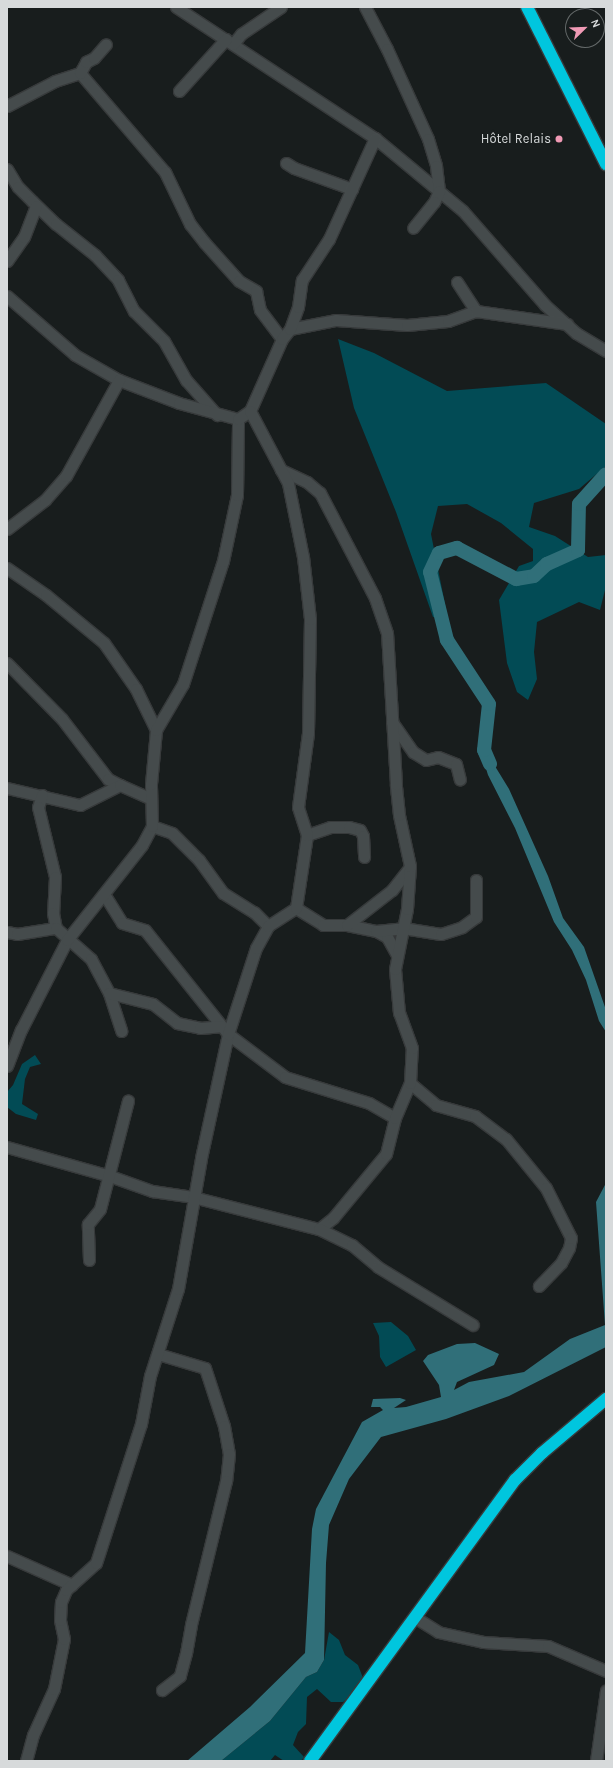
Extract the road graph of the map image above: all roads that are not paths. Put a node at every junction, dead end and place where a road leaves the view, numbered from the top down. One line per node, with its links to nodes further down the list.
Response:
1 (176, 7): 5 (street)
2 (281, 7): 5 (street)
3 (365, 7): 15 (street)
4 (527, 7): 12 (highway)
5 (229, 41): 8 (street); 10 (street)
6 (106, 44): 7 (street)
7 (80, 73): 9 (street); 24 (street)
8 (179, 91)
9 (7, 106)
10 (375, 138): 14 (street); 15 (street)
11 (286, 163): 14 (street)
12 (606, 164)
13 (7, 169): 16 (street)
14 (352, 189): 23 (street)
15 (439, 191): 17 (street); 22 (street)
16 (36, 206): 18 (street); 28 (street)
17 (413, 228)
18 (7, 261)
19 (457, 282): 21 (street)
20 (7, 296): 26 (street)
21 (476, 311): 22 (street); 23 (street)
22 (567, 324): 25 (street)
23 (290, 330): 24 (street)
24 (282, 339): 27 (street)
25 (606, 351)
26 (119, 380): 28 (street); 31 (street)
27 (250, 411): 29 (street); 30 (street)
28 (217, 415): 29 (street)
29 (238, 419): 35 (street)
30 (281, 470): 34 (street); 42 (street)
31 (7, 528)
32 (7, 568): 35 (street)
33 (7, 663): 37 (street)
34 (392, 722): 36 (street); 44 (street)
35 (156, 730): 40 (street)
36 (460, 780)
37 (120, 785): 39 (street); 40 (street)
38 (7, 788): 39 (street)
39 (42, 796): 50 (street)
40 (151, 799): 41 (street)
41 (152, 826): 46 (street); 49 (street)
42 (307, 835): 43 (street); 47 (street)
43 (364, 857)
44 (410, 866): 48 (street); 51 (street)
45 (476, 880): 51 (street)
46 (104, 894): 54 (street); 57 (street)
47 (296, 908): 48 (street); 49 (street)
48 (347, 925): 52 (street)
49 (268, 926): 57 (street)
50 (56, 928): 53 (street); 54 (street)
51 (403, 928): 52 (street); 55 (street)
52 (376, 931): 55 (street)
53 (7, 932)
54 (67, 940): 56 (street); 59 (street)
55 (397, 955): 60 (street)
56 (109, 993): 57 (street); 58 (street)
57 (224, 1030): 62 (street); 65 (street)
58 (121, 1031)
59 (7, 1066)
60 (410, 1083): 62 (street); 68 (street)
61 (128, 1101): 64 (street)
62 (395, 1118): 66 (street)
63 (7, 1147): 64 (street)
64 (110, 1176): 65 (street); 67 (street)
65 (193, 1197): 66 (street); 70 (street)
66 (319, 1229): 69 (street)
67 (89, 1260)
68 (539, 1286)
69 (473, 1325)
70 (158, 1354): 73 (street); 76 (street)
71 (606, 1399): 74 (highway)
72 (7, 1556): 73 (street)
73 (72, 1585): 78 (street)
74 (416, 1618): 75 (street); 79 (highway)
75 (606, 1671)
76 (162, 1690)
77 (606, 1691): 80 (street)
78 (26, 1761)
79 (310, 1761)
80 (596, 1761)

